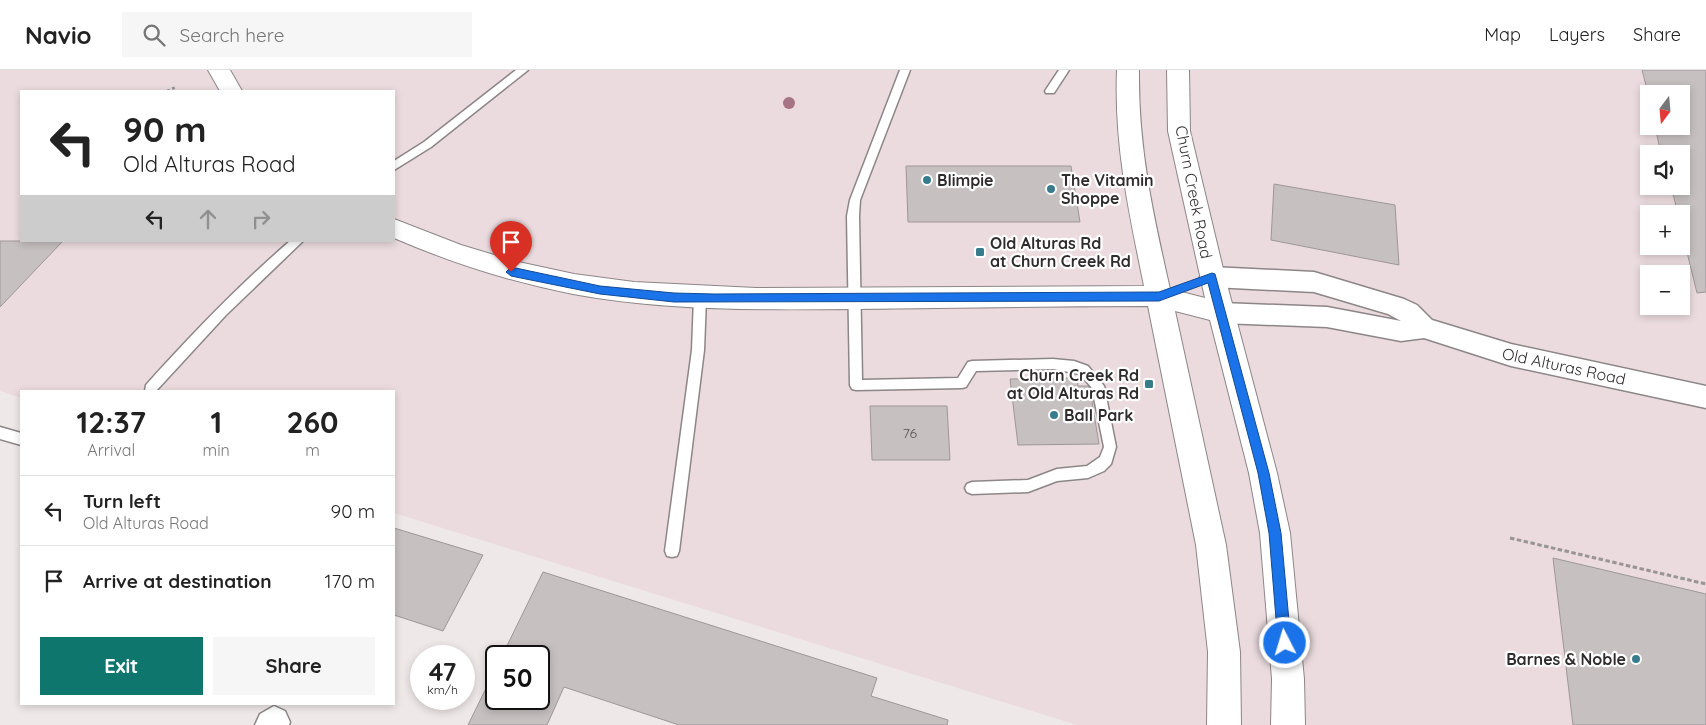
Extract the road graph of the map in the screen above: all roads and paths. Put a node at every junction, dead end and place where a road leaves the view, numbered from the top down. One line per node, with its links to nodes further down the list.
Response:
1 (219, 70): 9 (main road)
2 (523, 70): 11 (lane)
3 (905, 70): 17 (lane)
4 (1064, 70): 10 (lane)
5 (1128, 70): 15 (main road)
6 (1178, 70): 14 (main road, Churn Creek Road)
7 (176, 87): 8 (path)
8 (169, 90)
9 (230, 90)
10 (1050, 91)
11 (395, 165)
12 (395, 228): 16 (main road, Old Alturas Road)
13 (297, 242): 20 (lane)
14 (1212, 277): 15 (main road, Old Alturas Road); 18 (main road, Churn Creek Road); 19 (street, Old Alturas Road)
15 (1159, 296): 17 (main road, Old Alturas Road); 18 (main road, Old Alturas Road); 28 (main road)
16 (700, 298): 17 (main road, Old Alturas Road); 26 (lane)
17 (855, 298): 24 (lane)
18 (1222, 312): 19 (street, Old Alturas Road); 29 (main road, Churn Creek Road)
19 (1424, 328): 21 (street, Old Alturas Road)
20 (150, 389)
21 (1706, 397)
22 (0, 433): 23 (lane)
23 (20, 439)
24 (972, 488)
25 (1510, 538): 27 (path)
26 (672, 551)
27 (1706, 584)
28 (1224, 725)
29 (1288, 725)

